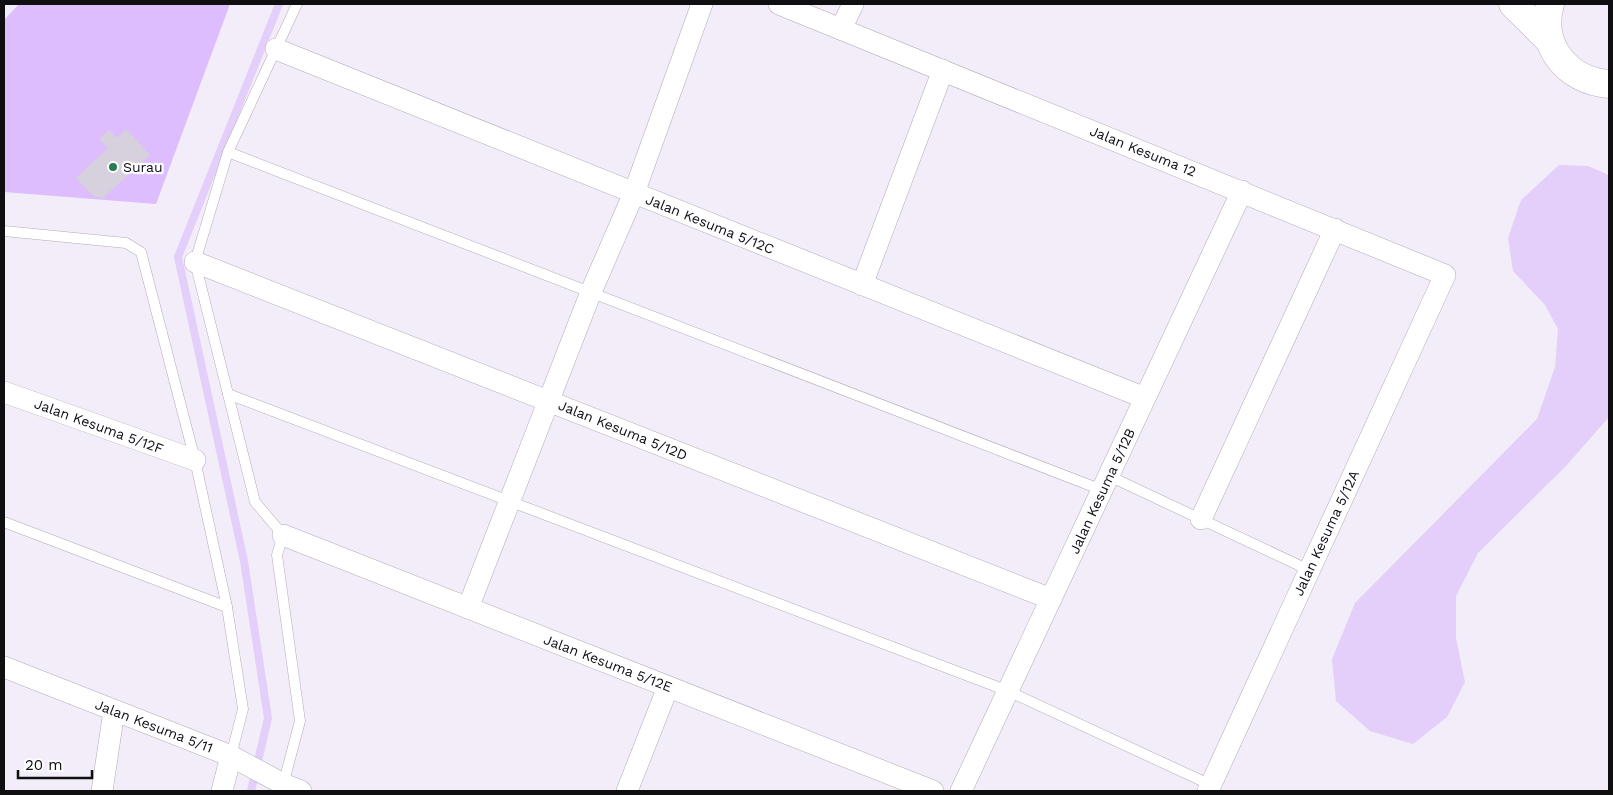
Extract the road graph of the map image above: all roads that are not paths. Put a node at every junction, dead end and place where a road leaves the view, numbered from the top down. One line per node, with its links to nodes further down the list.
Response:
1 (297, 4): 9 (lane)
2 (702, 4): 14 (street)
3 (779, 4): 7 (street)
4 (853, 4): 7 (street)
5 (1513, 4): 8 (street)
6 (1550, 4): 8 (street)
7 (841, 28): 10 (street, Jalan Kesuma 12)
8 (1550, 41): 11 (street)
9 (276, 49): 12 (lane); 14 (street, Jalan Kesuma 5/12C)
10 (943, 70): 13 (street, Jalan Kesuma 12); 19 (street)
11 (1609, 84)
12 (228, 152): 17 (lane); 20 (lane)
13 (1242, 191): 15 (street, Jalan Kesuma 12); 23 (street, Jalan Kesuma 5/12B)
14 (634, 193): 19 (street, Jalan Kesuma 5/12C); 20 (street)
15 (1335, 229): 18 (street, Jalan Kesuma 12); 28 (street)
16 (4, 231): 25 (lane)
17 (195, 262): 22 (lane); 24 (street, Jalan Kesuma 5/12D)
18 (1445, 275): 31 (street, Jalan Kesuma 5/12A)
19 (862, 285): 23 (street, Jalan Kesuma 5/12C)
20 (591, 292): 24 (street); 26 (lane)
21 (4, 392): 25 (street, Jalan Kesuma 5/12F)
22 (228, 394): 27 (lane); 30 (lane)
23 (1145, 398): 26 (street, Jalan Kesuma 5/12B)
24 (550, 401): 27 (street); 32 (street, Jalan Kesuma 5/12D)
25 (195, 460): 33 (lane)
26 (1106, 483): 28 (lane); 32 (street, Jalan Kesuma 5/12B)
27 (511, 501): 34 (street); 37 (lane)
28 (1201, 519): 31 (lane)
29 (4, 522): 33 (lane)
30 (283, 535): 34 (street, Jalan Kesuma 5/12E); 41 (lane)
31 (1309, 570): 40 (street, Jalan Kesuma 5/12A)
32 (1051, 599): 37 (street, Jalan Kesuma 5/12B)
33 (227, 607): 39 (lane)
34 (468, 608): 36 (street, Jalan Kesuma 5/12E)
35 (4, 667): 38 (street, Jalan Kesuma 5/11)
36 (668, 687): 44 (street); 45 (street, Jalan Kesuma 5/12E)
37 (1008, 691): 40 (lane); 46 (street, Jalan Kesuma 5/12B)
38 (114, 711): 39 (street, Jalan Kesuma 5/11); 42 (street)
39 (248, 765): 41 (street, Jalan Kesuma 5/11); 43 (street)
40 (1209, 788)
41 (288, 789)
42 (102, 791)
43 (222, 791)
44 (627, 791)
45 (933, 791)
46 (961, 791)

